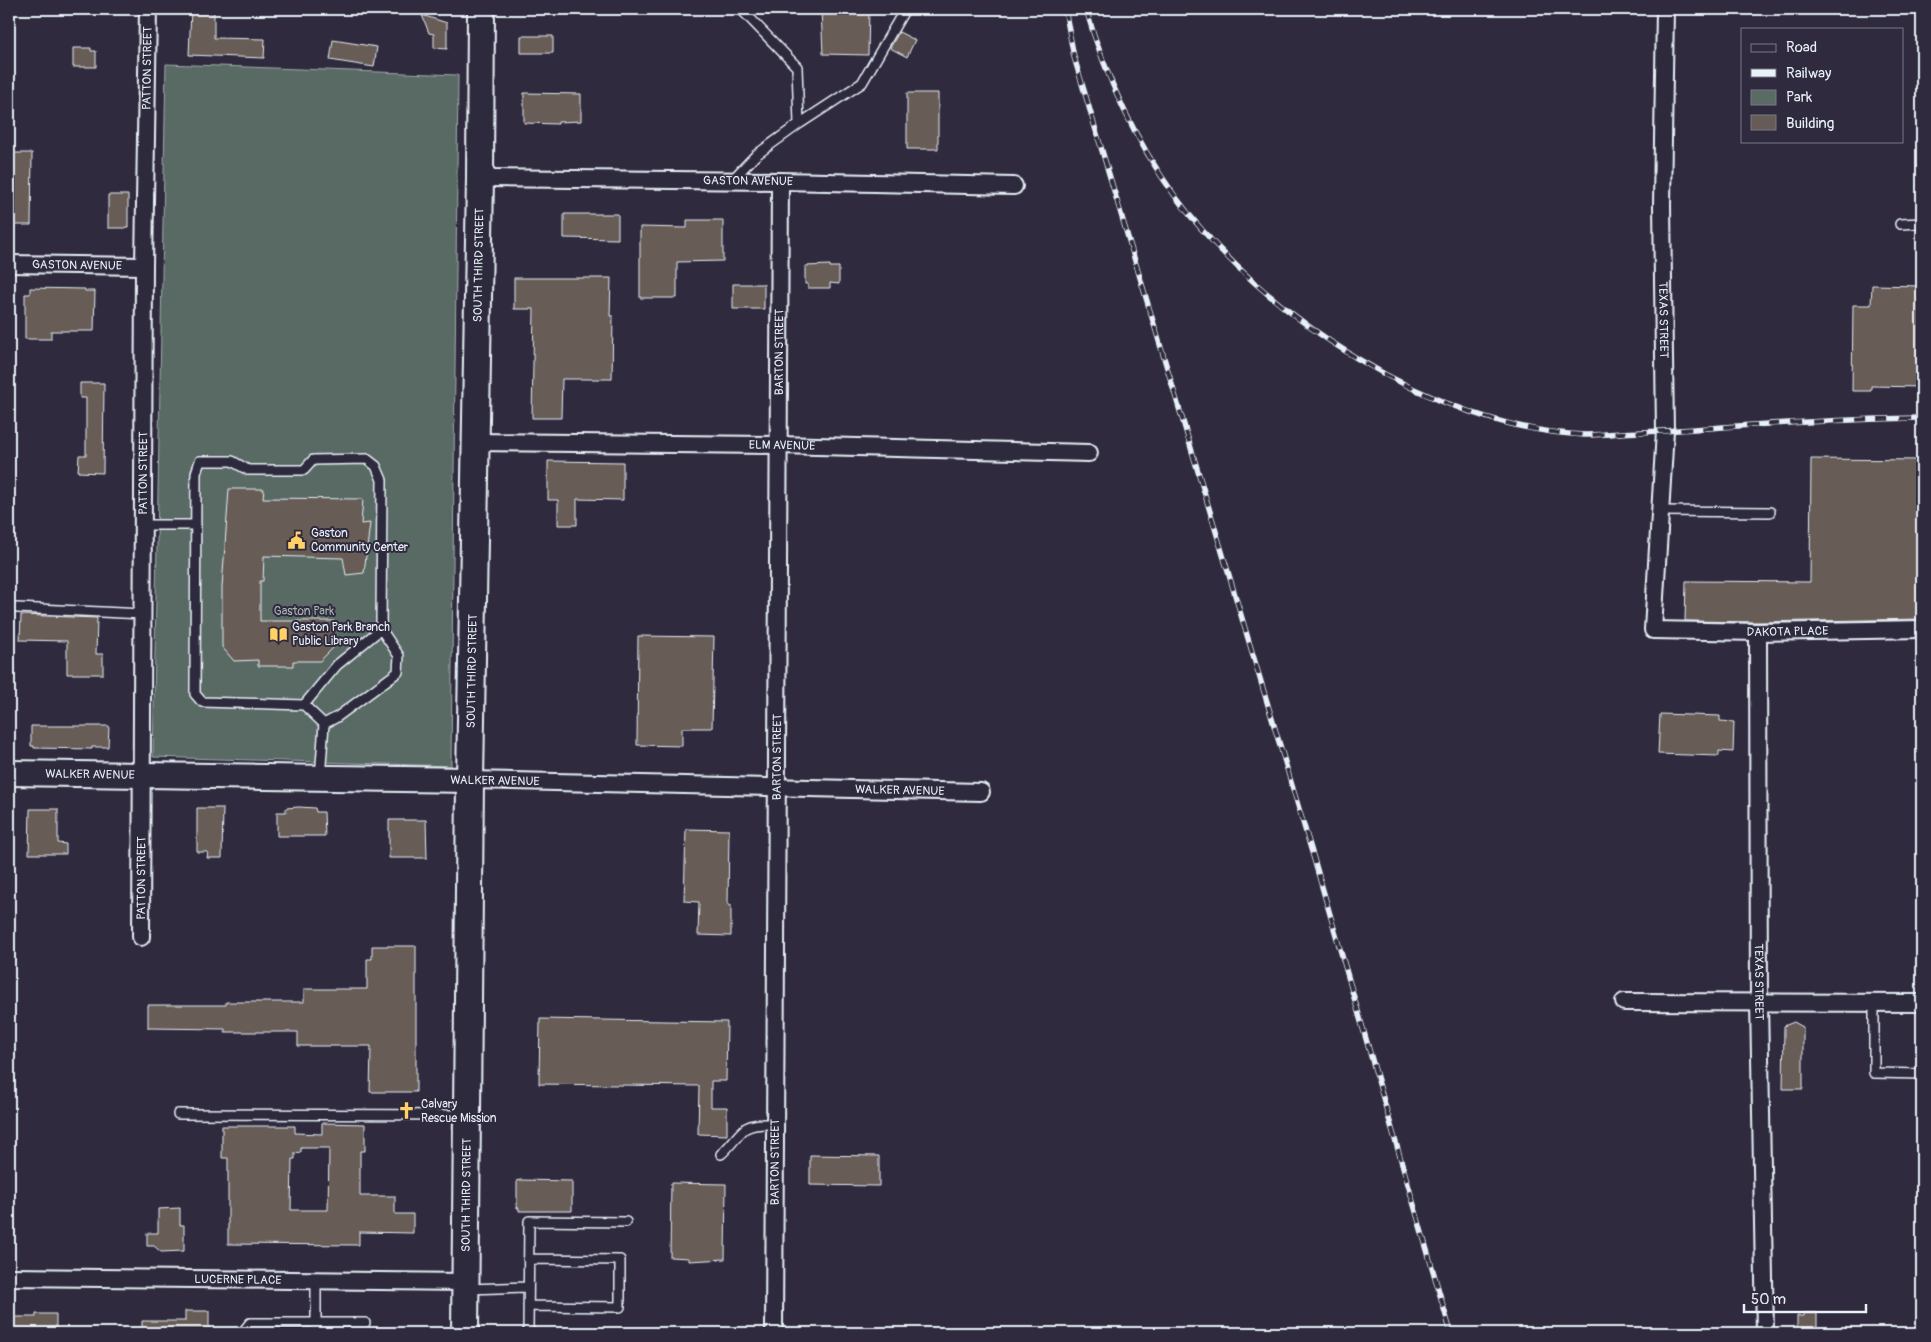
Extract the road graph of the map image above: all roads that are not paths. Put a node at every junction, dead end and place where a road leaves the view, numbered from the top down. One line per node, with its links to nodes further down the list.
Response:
1 (148, 9): 14 (street, PATTON STREET)
2 (482, 9): 7 (main road, SOUTH THIRD STREET)
3 (741, 9): 6 (lane)
4 (905, 9): 6 (lane)
5 (1666, 9): 18 (street, TEXAS STREET)
6 (799, 124): 8 (lane)
7 (480, 178): 8 (street, GASTON AVENUE); 15 (main road, SOUTH THIRD STREET)
8 (731, 181): 9 (street, GASTON AVENUE)
9 (780, 181): 10 (street, GASTON AVENUE); 16 (street, BARTON STREET)
10 (1014, 186)
11 (1922, 223): 12 (lane)
12 (1900, 224)
13 (9, 264): 14 (street, GASTON AVENUE)
14 (144, 266): 20 (street, PATTON STREET)
15 (476, 442): 16 (street, ELM AVENUE); 33 (main road, SOUTH THIRD STREET)
16 (778, 445): 17 (street, ELM AVENUE); 34 (street, BARTON STREET)
17 (1089, 453)
18 (1660, 511): 19 (lane); 26 (street, TEXAS STREET)
19 (1770, 512)
20 (144, 525): 21 (lane); 23 (street, PATTON STREET)
21 (196, 525): 24 (lane); 28 (lane)
22 (17, 608): 23 (lane)
23 (143, 614): 31 (street, PATTON STREET)
24 (381, 629): 28 (lane); 29 (lane)
25 (1922, 629): 27 (street, DAKOTA PLACE)
26 (1653, 630): 27 (street, DAKOTA PLACE)
27 (1758, 632): 38 (street, TEXAS STREET)
28 (304, 706): 29 (lane)
29 (324, 724): 32 (lane)
30 (9, 773): 31 (street, WALKER AVENUE)
31 (143, 775): 32 (street, WALKER AVENUE); 36 (street, PATTON STREET)
32 (320, 778): 33 (street, WALKER AVENUE)
33 (470, 780): 34 (street, WALKER AVENUE); 43 (main road, SOUTH THIRD STREET)
34 (775, 787): 35 (street, WALKER AVENUE); 44 (street, BARTON STREET)
35 (981, 792)
36 (141, 937)
37 (1624, 1002): 38 (street)
38 (1759, 1002): 39 (street); 60 (street, TEXAS STREET)
39 (1874, 1002): 40 (street); 41 (lane)
40 (1922, 1003)
41 (1922, 1074)
42 (178, 1114): 43 (lane)
43 (468, 1116): 50 (main road, SOUTH THIRD STREET)
44 (774, 1124): 45 (lane); 59 (street, BARTON STREET)
45 (721, 1154)
46 (626, 1222): 47 (lane)
47 (528, 1259): 51 (lane); 52 (lane)
48 (9, 1277): 49 (street, LUCERNE PLACE)
49 (316, 1281): 50 (street, LUCERNE PLACE); 53 (lane)
50 (467, 1286): 51 (lane); 57 (main road, SOUTH THIRD STREET)
51 (528, 1287): 52 (lane)
52 (528, 1306): 58 (lane)
53 (316, 1323): 54 (lane); 55 (lane); 56 (lane)
54 (365, 1323)
55 (242, 1333)
56 (316, 1333)
57 (465, 1333)
58 (533, 1333)
59 (774, 1333)
60 (1764, 1333)

